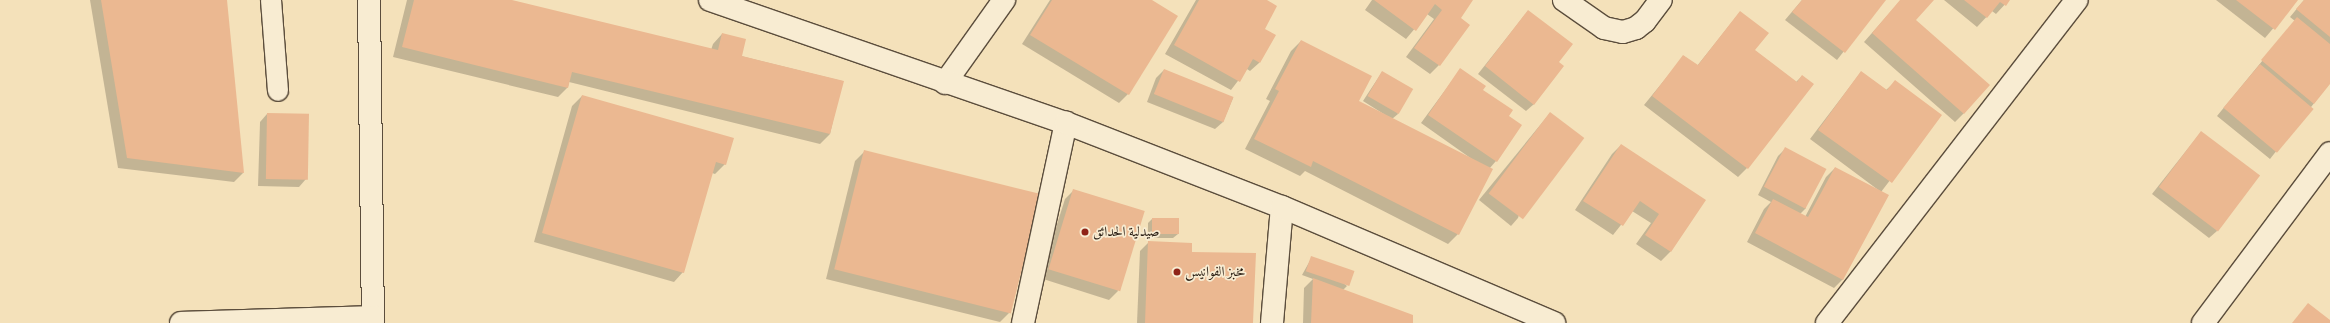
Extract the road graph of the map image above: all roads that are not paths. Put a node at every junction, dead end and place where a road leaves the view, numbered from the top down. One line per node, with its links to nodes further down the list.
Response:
1 (271, 0): 9 (lane)
2 (369, 0): 13 (street)
3 (710, 0): 8 (street)
4 (1004, 0): 8 (street)
5 (1564, 0): 6 (street)
6 (1661, 0)
7 (2078, 0): 18 (street)
8 (945, 83): 10 (street)
9 (278, 91)
10 (1066, 123): 12 (street); 15 (street)
11 (2330, 153): 19 (street)
12 (1282, 207): 16 (street); 17 (street)
13 (373, 320): 14 (street)
14 (180, 323)
15 (1023, 323)
16 (1272, 323)
17 (1554, 323)
18 (1827, 323)
19 (2204, 323)

